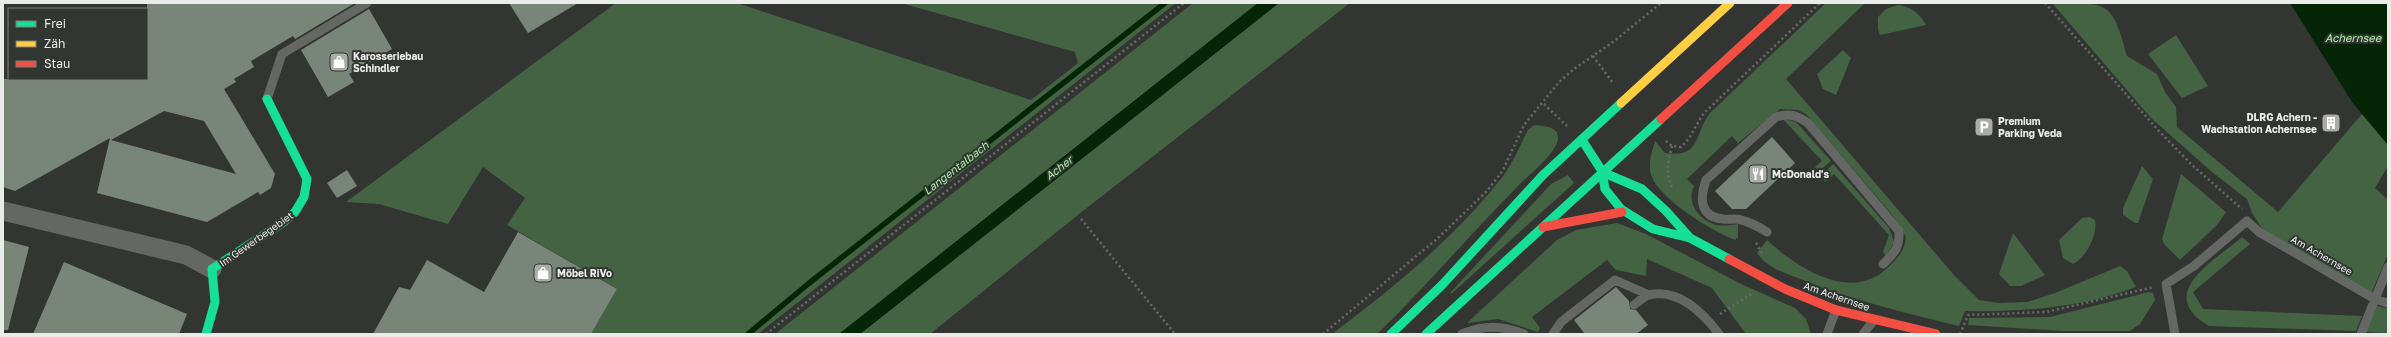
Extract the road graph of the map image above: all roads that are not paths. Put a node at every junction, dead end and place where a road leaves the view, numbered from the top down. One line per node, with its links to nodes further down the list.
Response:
1 (367, 3): 4 (lane)
2 (1730, 3): 5 (main road)
3 (1788, 3): 6 (main road)
4 (267, 99): 14 (main road, Im Gewerbegebiet)
5 (1582, 140): 6 (main road); 23 (main road)
6 (1602, 172): 8 (main road); 9 (main road); 11 (main road)
7 (3, 211): 14 (street, Im Gewerbegebiet)
8 (1622, 212): 9 (main road); 11 (main road)
9 (1543, 227): 24 (main road)
10 (1767, 232): 12 (lane)
11 (1690, 238): 19 (main road, Am Achernsee)
12 (1883, 264)
13 (2388, 267): 16 (lane)
14 (212, 269): 22 (main road, Im Gewerbegebiet)
15 (1648, 295): 18 (lane); 27 (lane); 28 (lane)
16 (2375, 299): 17 (lane, Am Achernsee); 21 (lane); 32 (lane, Am Achernsee)
17 (2388, 303)
18 (1634, 305)
19 (1836, 310): 20 (main road, Am Achernsee); 29 (lane)
20 (1874, 320): 30 (lane); 31 (main road, Am Achernsee)
21 (2362, 333)
22 (206, 334)
23 (1392, 334)
24 (1426, 334)
25 (1462, 334): 26 (lane)
26 (1524, 334)
27 (1553, 334)
28 (1719, 334)
29 (1827, 334)
30 (1863, 334)
31 (1936, 334)
32 (2175, 334)

